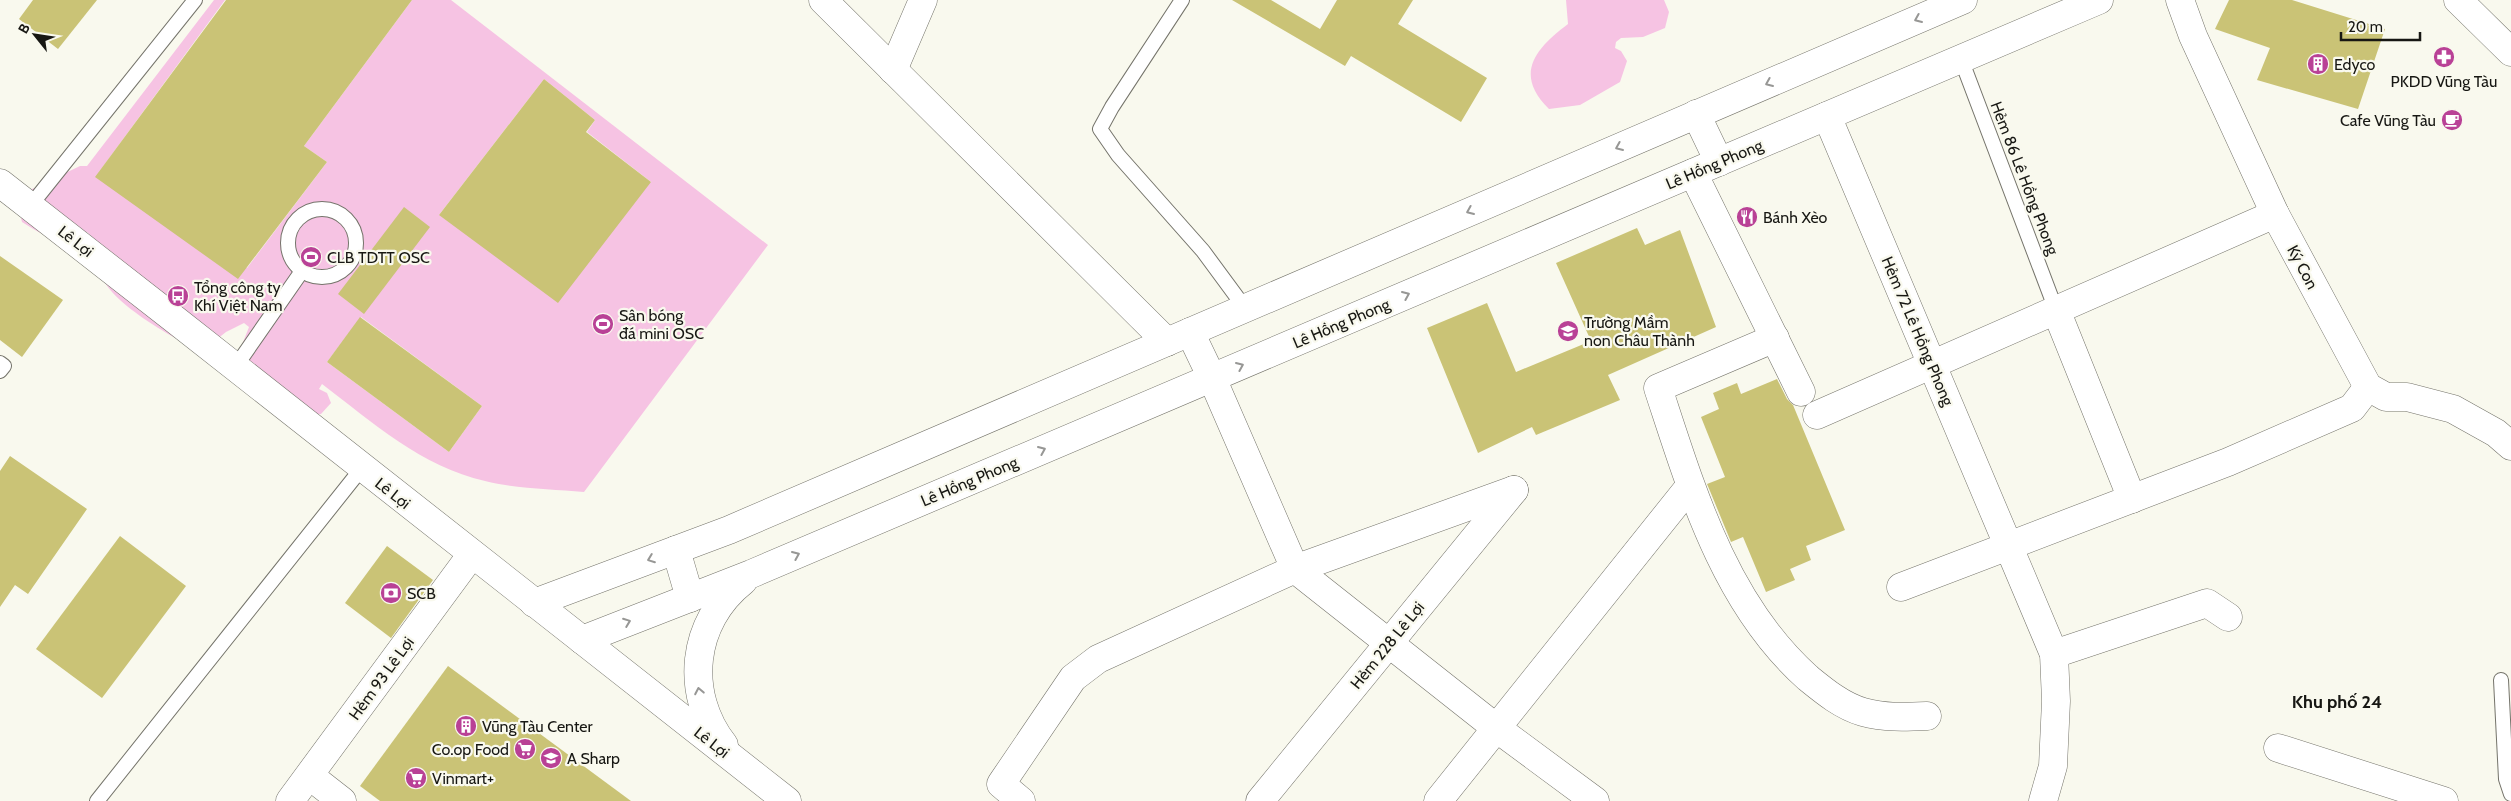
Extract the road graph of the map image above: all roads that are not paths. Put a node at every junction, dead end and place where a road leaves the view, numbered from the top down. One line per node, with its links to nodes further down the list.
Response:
1 (195, 0): 17 (lane)
2 (923, 0): 11 (street)
3 (1182, 0): 20 (lane)
4 (1963, 0): 12 (street, one-way to 12)
5 (2099, 0): 10 (street, Lê Hồng Phong)
6 (2180, 0): 18 (street, Ký Con)
7 (2458, 0): 9 (street)
8 (829, 2): 11 (street)
9 (2511, 52)
10 (1961, 59): 13 (street, Lê Hồng Phong); 21 (lane, Hẻm 86 Lê Hồng Phong)
11 (893, 70): 22 (street)
12 (1696, 114): 14 (street); 20 (street, one-way to 20)
13 (1827, 116): 14 (street, Lê Hồng Phong); 25 (street, Hẻm 72 Lê Hồng Phong)
14 (1719, 162): 15 (street, Lê Hồng Phong)
15 (1693, 173): 23 (street); 28 (street, Lê Hồng Phong, one-way to 15)
16 (2, 190): 17 (street, Lê Lợi)
17 (31, 205): 26 (street, Lê Lợi)
18 (2275, 214): 21 (street); 29 (street, Ký Con)
19 (302, 271): 19 (lane); 26 (lane)
20 (1245, 308): 22 (street)
21 (2056, 310): 25 (street); 35 (street)
22 (1179, 337): 28 (street); 37 (street)
23 (1775, 338): 30 (street); 34 (street)
24 (0, 363): 27 (lane)
25 (1932, 365): 31 (street); 36 (street, Hẻm 72 Lê Hồng Phong)
26 (236, 366): 33 (street, Lê Lợi)
27 (0, 372)
28 (1212, 378): 39 (street); 40 (street, Lê Hồng Phong, one-way to 28)
29 (2368, 388): 32 (street); 35 (street)
30 (1801, 392)
31 (1816, 416)
32 (2511, 446)
33 (362, 468): 38 (street, Lê Lợi); 55 (lane)
34 (1690, 486): 49 (street); 50 (street)
35 (2132, 500): 36 (street)
36 (2008, 547): 41 (street); 47 (street, Hẻm 72 Lê Hồng Phong)
37 (676, 550): 42 (street); 43 (street, one-way to 43)
38 (472, 554): 43 (street, Lê Lợi); 53 (street, Hẻm 93 Lê Lợi)
39 (1295, 569): 46 (street); 46 (street, Hẻm 228 Lê Lợi); 59 (street)
40 (752, 574): 42 (street, Lê Hồng Phong); 52 (street, one-way to 40)
41 (1901, 587)
42 (690, 598): 45 (street, Lê Hồng Phong, one-way to 42)
43 (534, 603): 45 (street, Lê Lợi)
44 (2228, 617): 47 (street)
45 (582, 640): 52 (street, Lê Lợi)
46 (1388, 644): 50 (street); 60 (street, Hẻm 228 Lê Lợi)
47 (2054, 654): 63 (street)
48 (2501, 680): 54 (lane)
49 (1927, 716)
50 (1495, 727): 61 (street); 62 (street)
51 (2278, 748): 64 (street)
52 (739, 763): 58 (street, Lê Lợi)
53 (310, 776): 56 (street, Hẻm 93 Lê Lợi); 57 (street)
54 (2511, 794)
55 (97, 801)
56 (290, 801)
57 (342, 801)
58 (788, 801)
59 (1021, 801)
60 (1260, 801)
61 (1438, 801)
62 (1595, 801)
63 (2043, 801)
64 (2444, 801)

